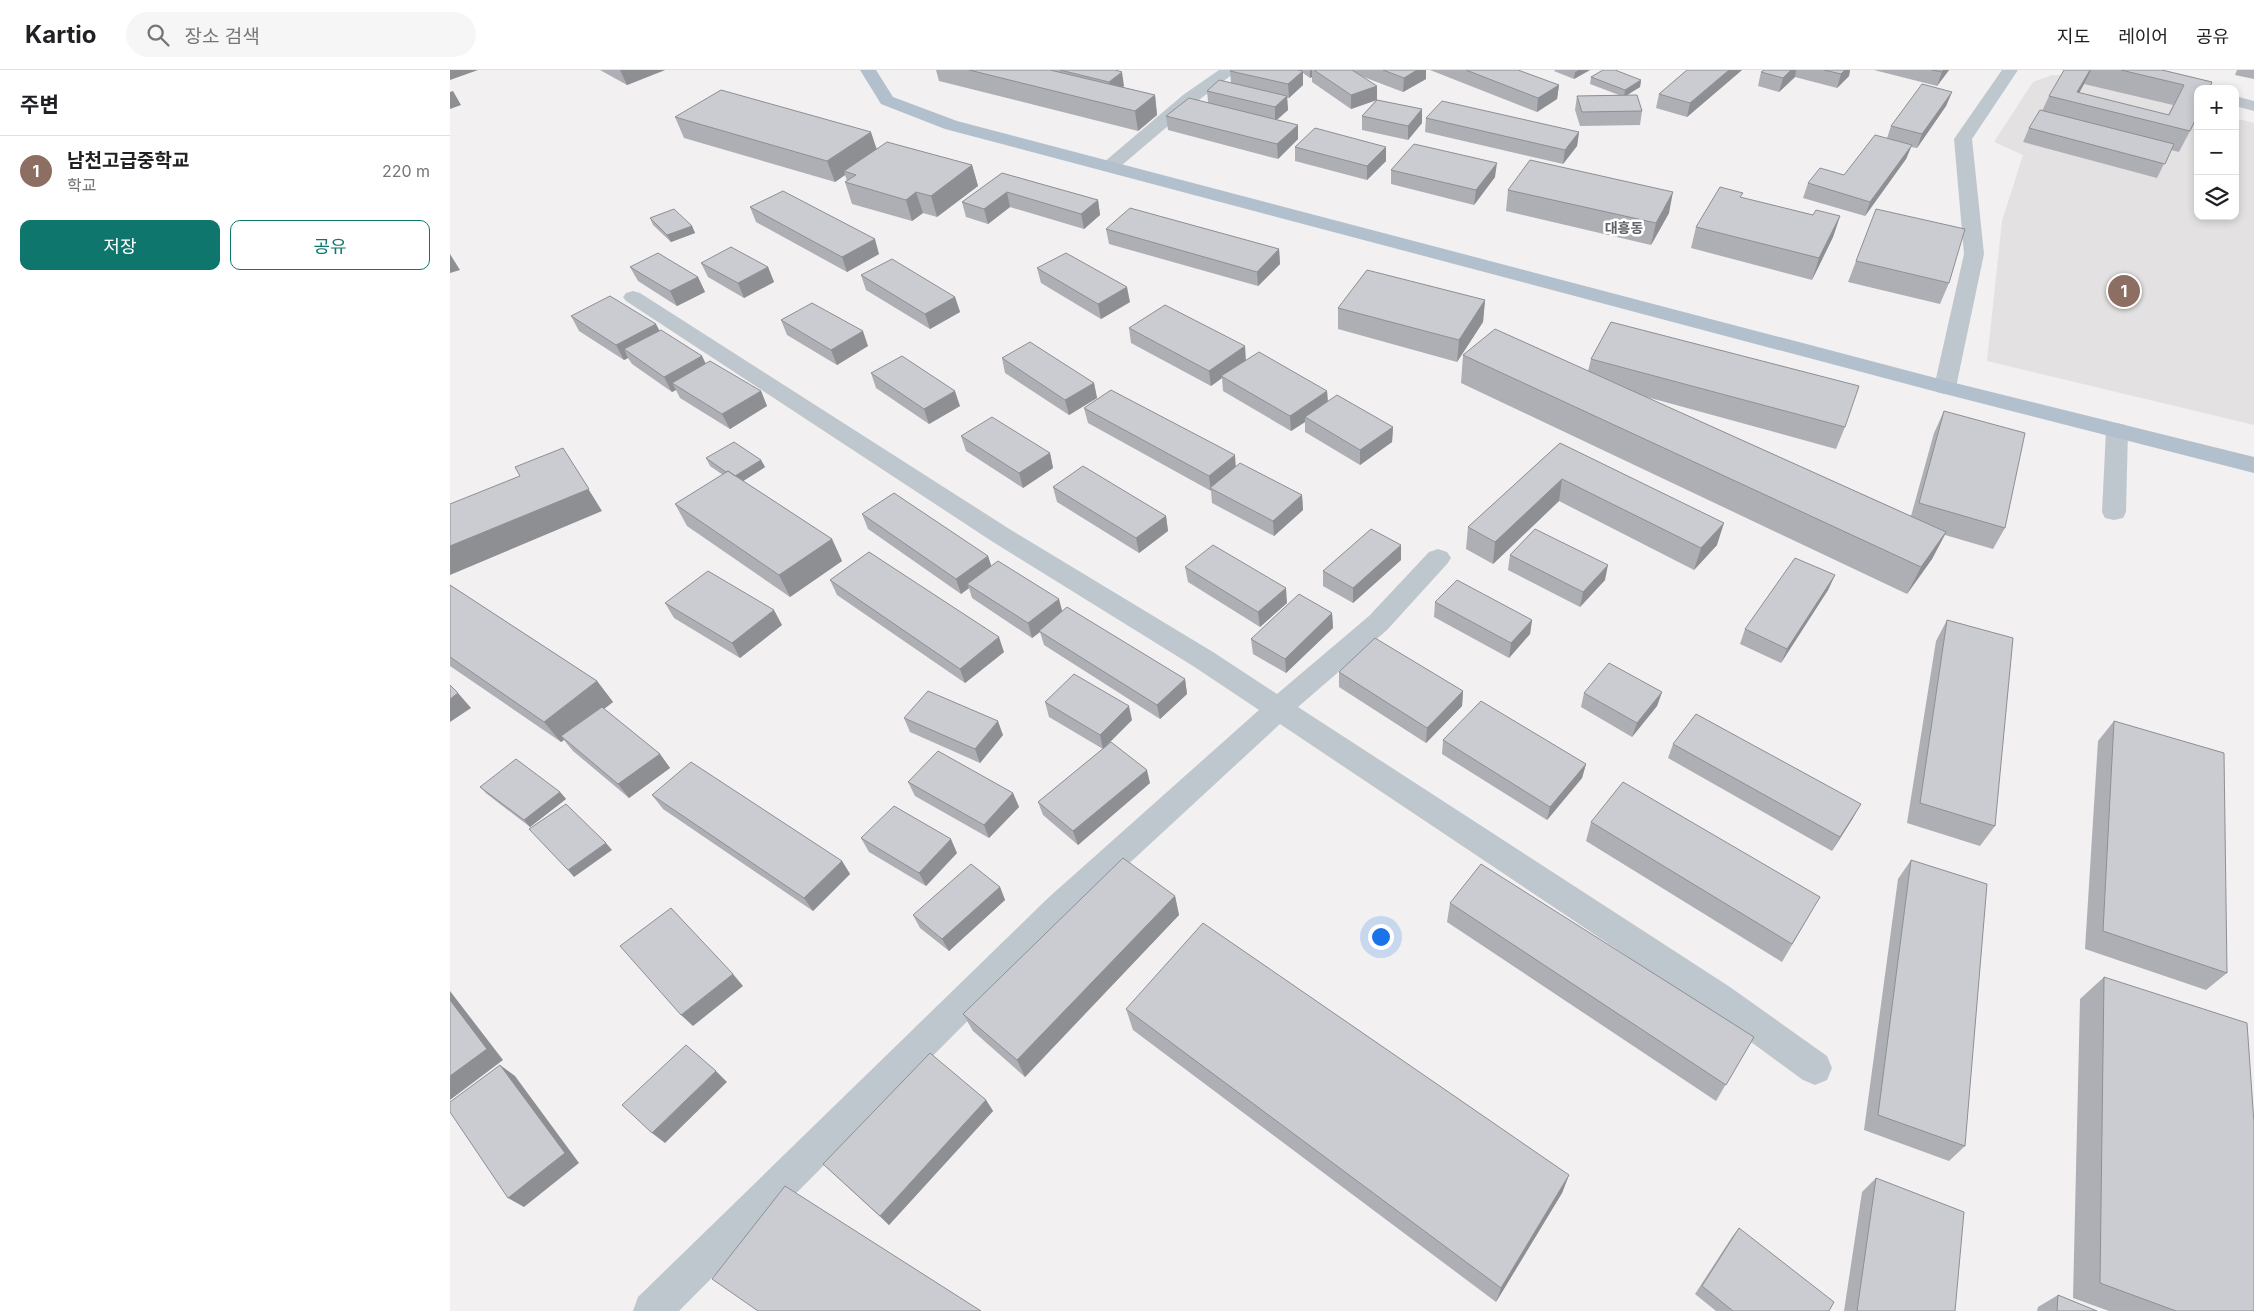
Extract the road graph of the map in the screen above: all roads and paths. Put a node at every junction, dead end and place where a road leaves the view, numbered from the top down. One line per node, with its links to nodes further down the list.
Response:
1 (868, 70): 6 (main road)
2 (1230, 70): 6 (street)
3 (2010, 70): 8 (street)
4 (2239, 102): 5 (street)
5 (2254, 106)
6 (1109, 168): 8 (main road)
7 (633, 297): 13 (street)
8 (1945, 387): 9 (main road)
9 (2117, 430): 10 (main road); 11 (street)
10 (2254, 465)
11 (2114, 512)
12 (1438, 558): 13 (street)
13 (1278, 708): 14 (street); 15 (street)
14 (1815, 1068)
15 (652, 1311)

